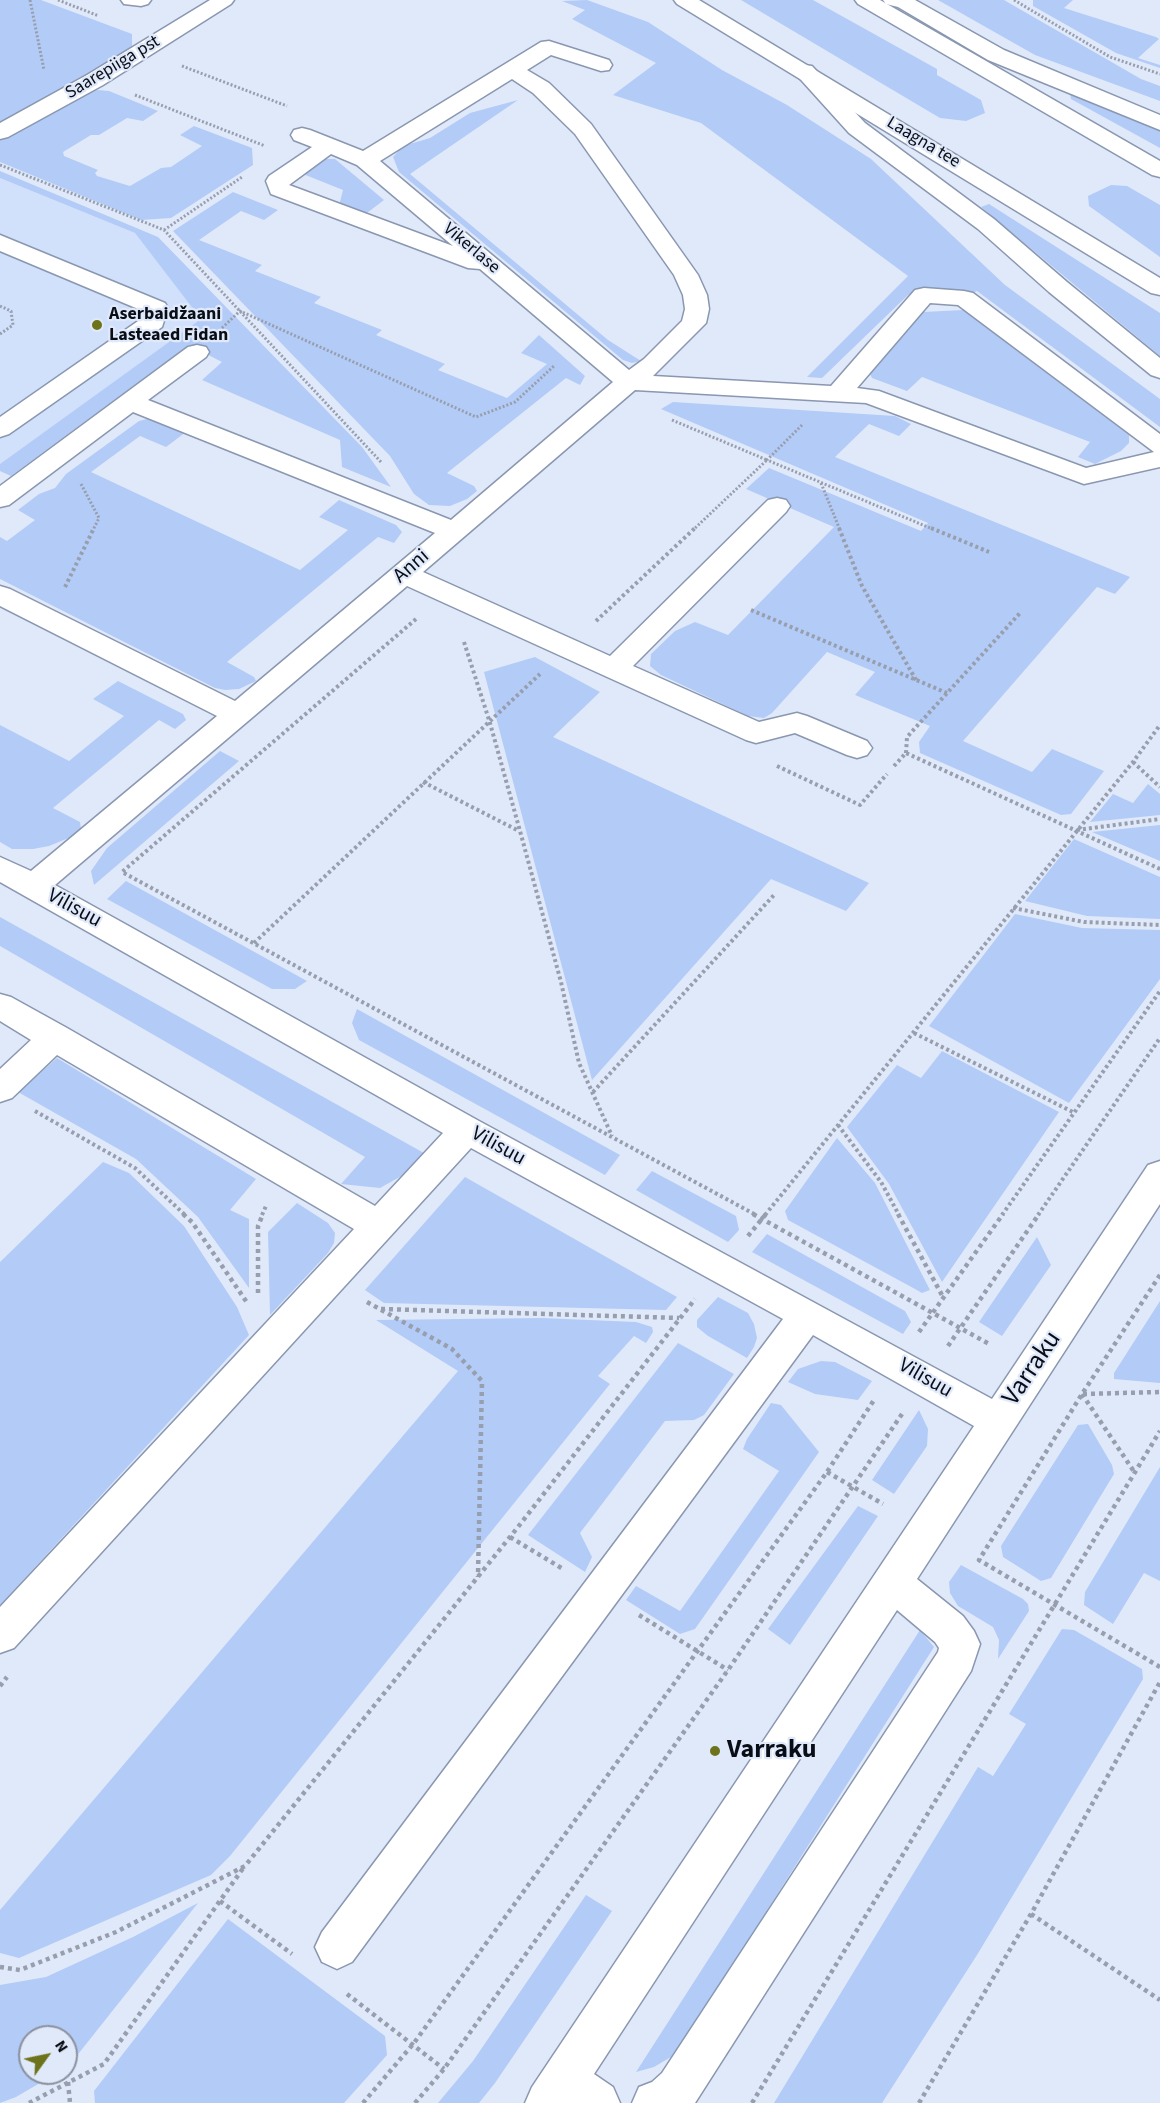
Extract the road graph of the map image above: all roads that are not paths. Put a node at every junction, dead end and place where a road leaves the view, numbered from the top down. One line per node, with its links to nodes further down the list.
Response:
1 (131, 0): 2 (street)
2 (141, 0)
3 (224, 0): 11 (street, Saarepiiga pst)
4 (684, 0): 9 (street, Laagna tee)
5 (865, 0): 15 (street)
6 (893, 0): 10 (street)
7 (601, 65): 8 (street)
8 (513, 70): 14 (street); 21 (street, Anni)
9 (804, 71): 18 (street, Laagna tee); 20 (street)
10 (1160, 123)
11 (0, 132)
12 (302, 135): 13 (street, Vikerlase)
13 (328, 146): 14 (street, Vikerlase); 17 (street)
14 (365, 160): 17 (street, Vikerlase)
15 (1160, 170)
16 (0, 242): 24 (street)
17 (499, 272): 21 (street, Vikerlase)
18 (1160, 288)
19 (197, 352): 23 (street)
20 (1160, 370)
21 (628, 382): 22 (street); 29 (street, Anni)
22 (838, 394): 25 (street); 26 (street)
23 (130, 402): 27 (street); 29 (street)
24 (0, 429)
25 (1160, 446)
26 (1160, 459)
27 (3, 494)
28 (777, 506): 32 (street)
29 (453, 530): 30 (street, Anni)
30 (404, 574): 32 (street); 33 (street, Anni)
31 (0, 595): 33 (street)
32 (613, 669): 34 (street)
33 (237, 714): 36 (street, Anni)
34 (857, 748)
35 (0, 868): 36 (street, Vilisuu)
36 (34, 886): 40 (street, Vilisuu)
37 (0, 1006): 38 (street)
38 (55, 1038): 39 (street); 42 (street)
39 (0, 1089)
40 (467, 1130): 42 (street); 43 (street, Vilisuu)
41 (1160, 1175): 44 (street, Varraku)
42 (379, 1226): 46 (street)
43 (807, 1315): 44 (street, Vilisuu); 47 (street)
44 (998, 1421): 45 (street, Varraku)
45 (892, 1582): 48 (street, Varraku); 49 (street)
46 (0, 1635)
47 (337, 1947)
48 (570, 2095)
49 (655, 2103)

